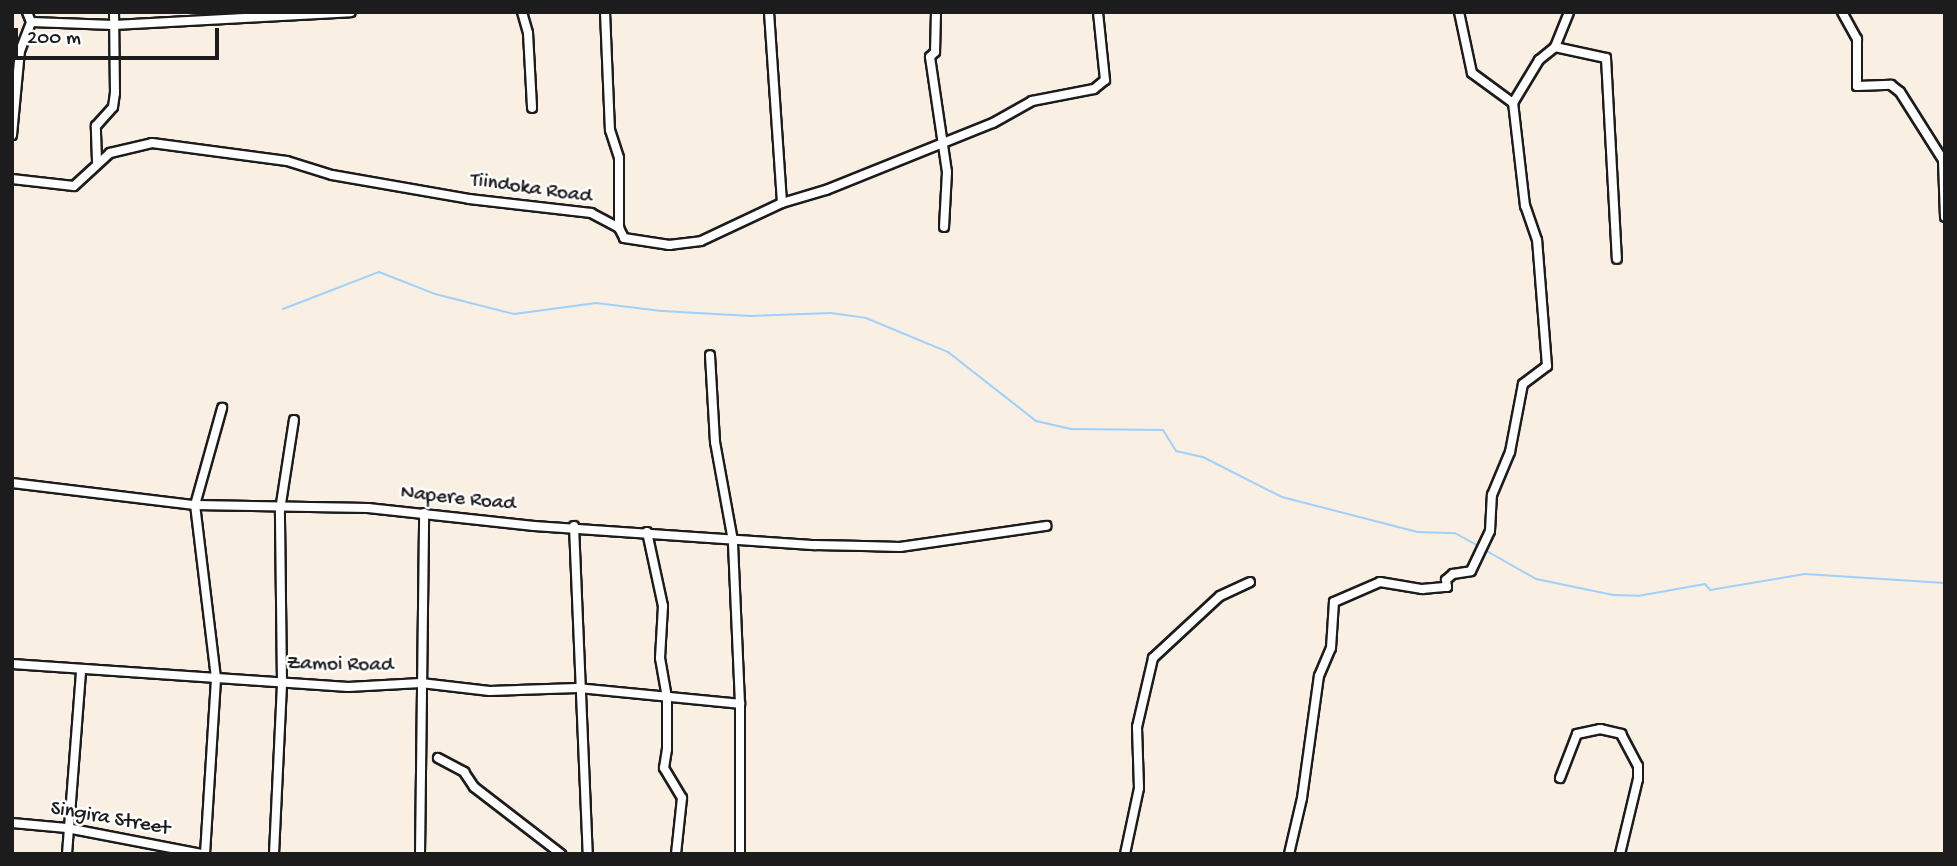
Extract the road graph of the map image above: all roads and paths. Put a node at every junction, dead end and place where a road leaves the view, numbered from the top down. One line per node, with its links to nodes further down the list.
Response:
1 (27, 12): 12 (street)
2 (114, 12): 13 (street)
3 (351, 12): 13 (street)
4 (522, 12): 16 (street)
5 (605, 12): 24 (street)
6 (769, 12): 21 (street)
7 (936, 12): 18 (street)
8 (1098, 12): 18 (street, Tiindoka Road)
9 (1459, 12): 15 (street)
10 (1569, 12): 14 (street)
11 (1842, 12): 22 (street)
12 (31, 22): 13 (street); 17 (street)
13 (114, 25): 19 (street)
14 (1555, 47): 15 (street); 25 (street)
15 (1513, 103): 60 (street)
16 (532, 108)
17 (12, 135)
18 (943, 143): 21 (street, Tiindoka Road); 23 (street)
19 (97, 161): 20 (street, Tiindoka Road); 24 (street, Tiindoka Road)
20 (12, 179)
21 (782, 204): 24 (street, Tiindoka Road)
22 (1945, 217)
23 (944, 227)
24 (619, 228)
25 (1617, 259)
26 (710, 355): 36 (street)
27 (222, 408): 30 (street)
28 (294, 420): 31 (street)
29 (12, 483): 30 (street, Napere Road)
30 (195, 505): 31 (street, Napere Road); 40 (street)
31 (279, 510): 32 (street, Napere Road); 41 (street)
32 (424, 513): 33 (street, Napere Road); 42 (street)
33 (574, 526): 35 (street, Napere Road); 43 (street)
34 (1046, 526): 36 (street, Napere Road)
35 (647, 532): 36 (street, Napere Road); 44 (street)
36 (733, 541): 45 (street)
37 (1250, 582): 59 (street)
38 (12, 664): 39 (street, Zamoi Road)
39 (81, 670): 40 (street, Zamoi Road); 49 (street)
40 (216, 678): 41 (street, Zamoi Road); 52 (street)
41 (282, 683): 42 (street, Zamoi Road); 53 (street)
42 (421, 683): 43 (street, Zamoi Road); 54 (street)
43 (578, 688): 44 (street, Zamoi Road); 56 (street)
44 (667, 696): 45 (street, Zamoi Road); 57 (street)
45 (740, 704): 58 (street)
46 (438, 758): 55 (street)
47 (1560, 778): 61 (street)
48 (12, 823): 49 (street, Singira Street)
49 (67, 828): 50 (street, Singira Street); 51 (street)
50 (144, 850): 52 (street, Singira Street)
51 (67, 854)
52 (204, 854)
53 (274, 854)
54 (420, 854)
55 (561, 854)
56 (588, 854)
57 (676, 854)
58 (740, 854)
59 (1125, 854)
60 (1289, 854)
61 (1620, 854)

